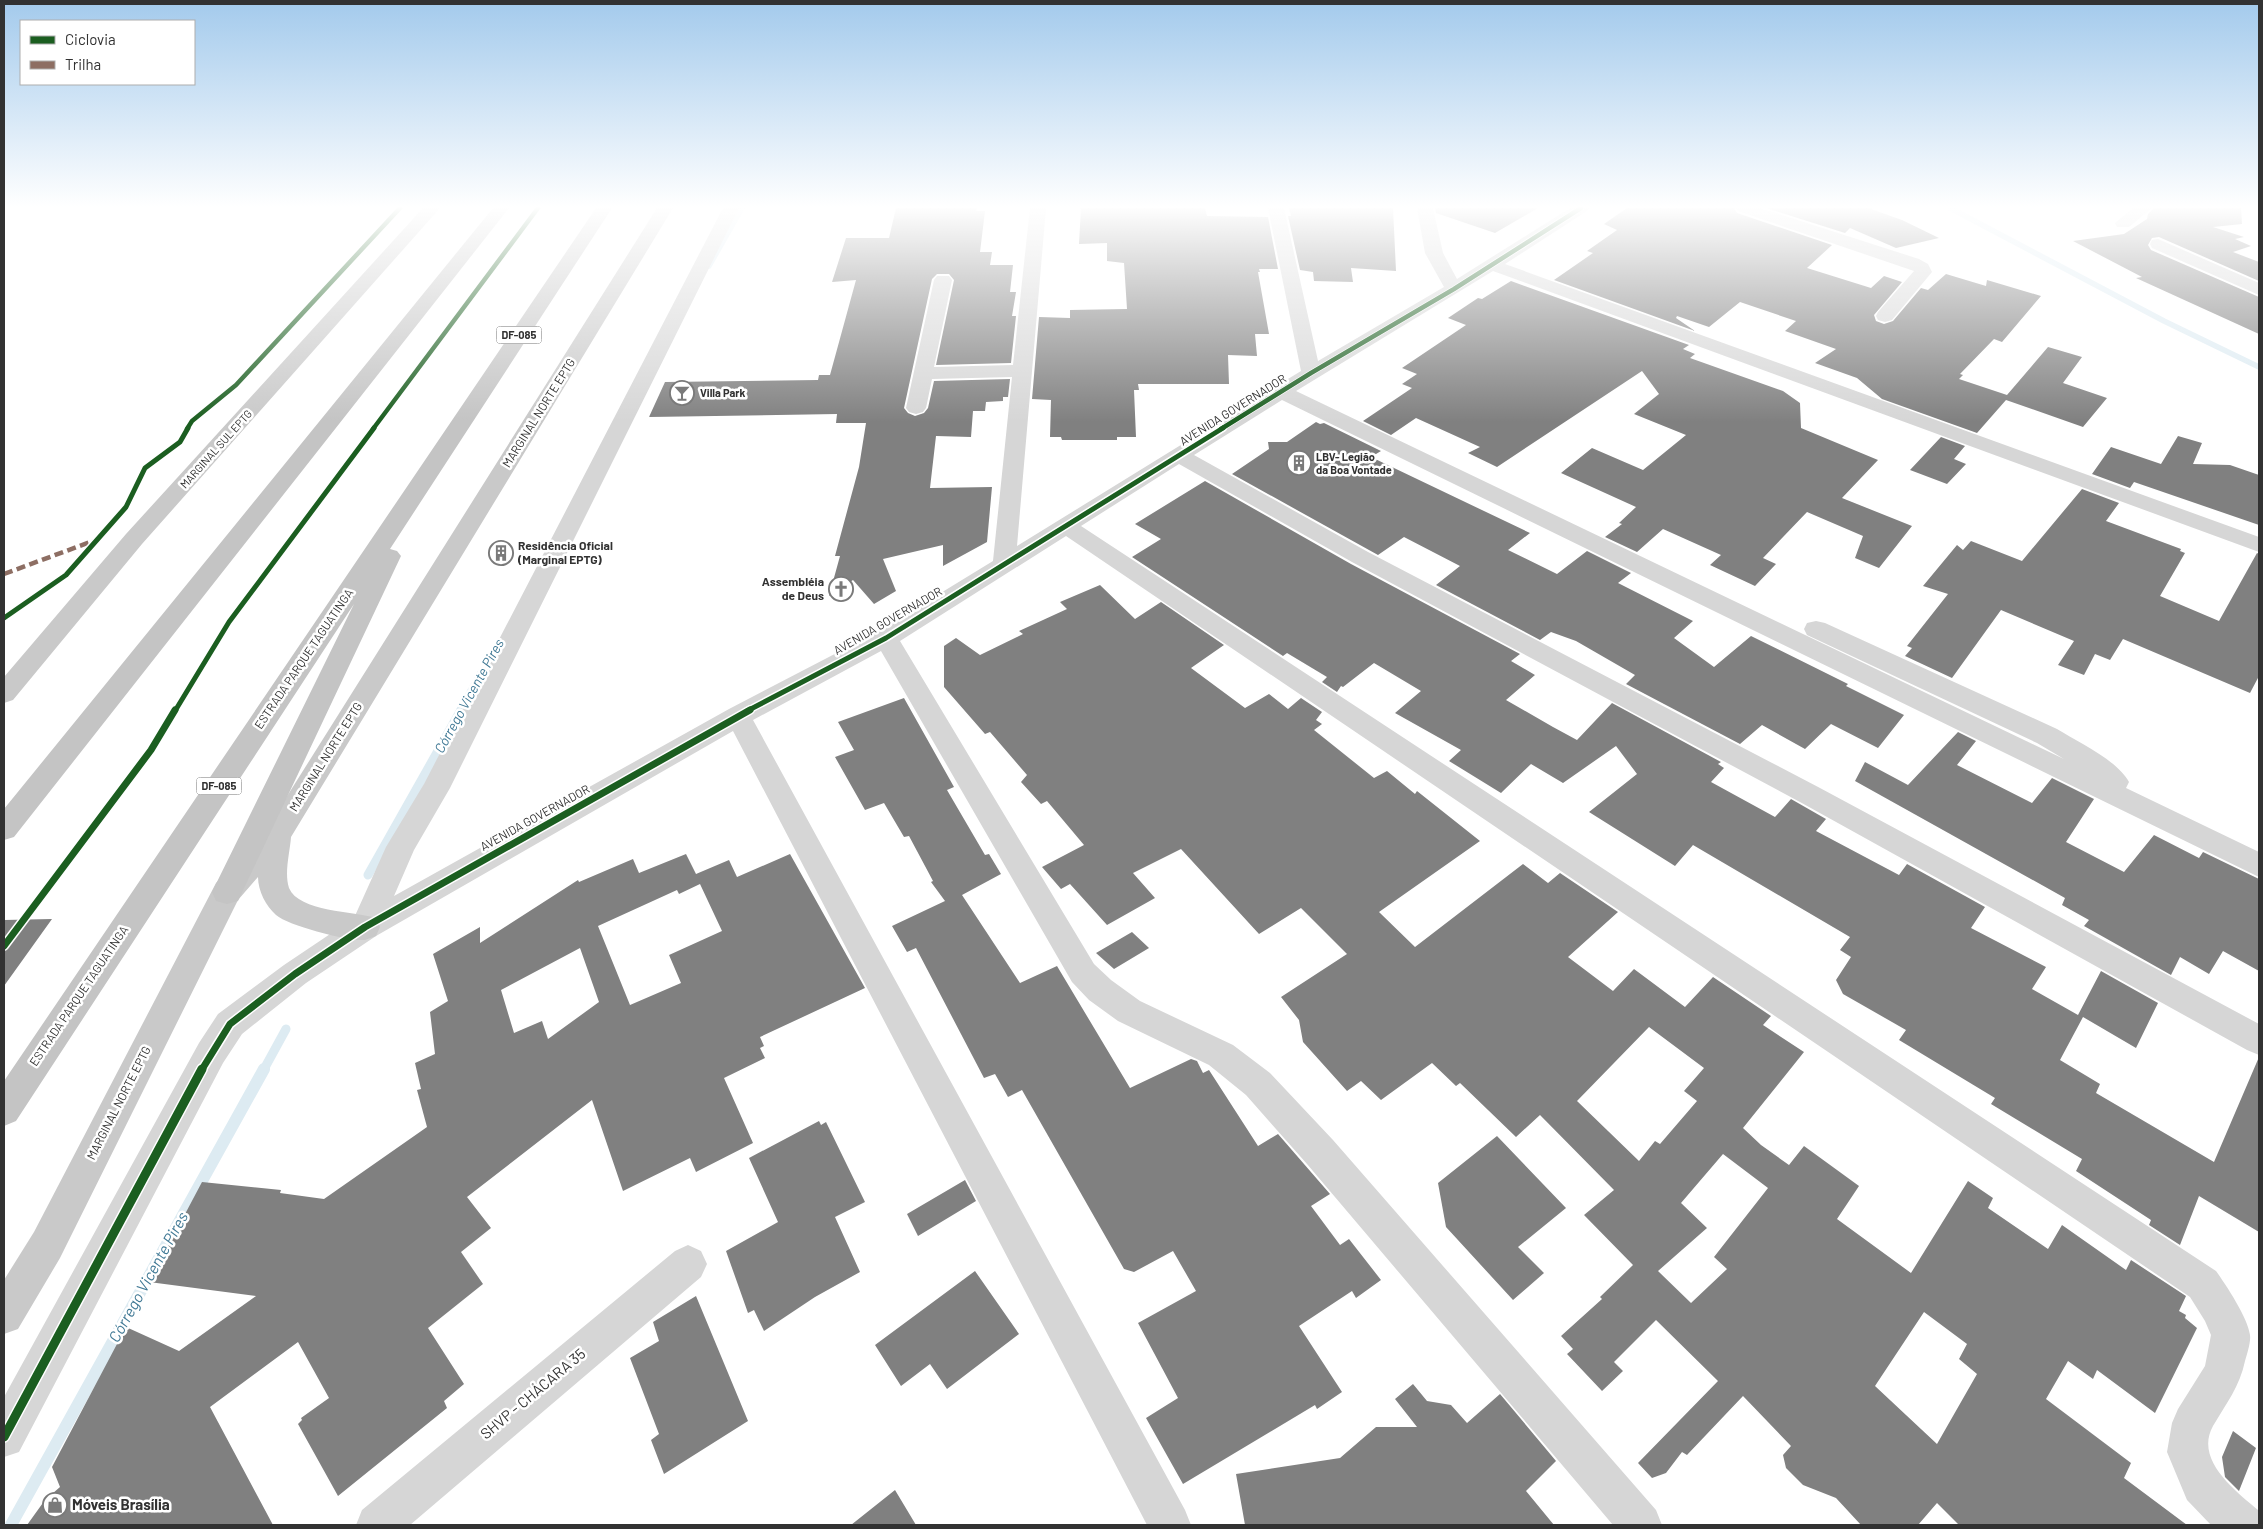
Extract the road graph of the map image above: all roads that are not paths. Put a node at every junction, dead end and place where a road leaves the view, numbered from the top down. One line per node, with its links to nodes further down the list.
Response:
1 (368, 279): 27 (main road, MARGINAL SUL EPTG)
2 (444, 279): 29 (highway)
3 (556, 279): 22 (highway, ESTRADA PARQUE TAGUATINGA / DF-085)
4 (621, 279): 32 (main road, MARGINAL NORTE EPTG)
5 (695, 279): 35 (street)
6 (1031, 279): 17 (street)
7 (1285, 279): 19 (street)
8 (1449, 279): 14 (street)
9 (1469, 279): 14 (street, AVENIDA GOVERNADOR)
10 (1531, 279): 24 (street)
11 (1917, 279): 16 (street)
12 (2236, 279): 15 (street)
13 (943, 280): 18 (street)
14 (1454, 289): 19 (street, AVENIDA GOVERNADOR)
15 (2259, 290)
16 (1885, 316)
17 (1022, 371): 18 (street); 25 (street)
18 (924, 373): 20 (street)
19 (1297, 383): 21 (street, AVENIDA GOVERNADOR); 33 (street)
20 (916, 408)
21 (1180, 456): 23 (street, AVENIDA GOVERNADOR); 36 (street)
22 (434, 463): 34 (highway); 37 (highway, ESTRADA PARQUE TAGUATINGA / DF-085)
23 (1067, 527): 25 (street, AVENIDA GOVERNADOR); 44 (street)
24 (2259, 545)
25 (1004, 564): 26 (street, AVENIDA GOVERNADOR)
26 (886, 638): 28 (street, AVENIDA GOVERNADOR); 43 (street)
27 (4, 694)
28 (738, 716): 35 (street, AVENIDA GOVERNADOR); 42 (street)
29 (83, 731): 30 (highway); 31 (highway)
30 (4, 805)
31 (4, 829)
32 (277, 836): 34 (main road, MARGINAL NORTE EPTG); 35 (main road)
33 (2259, 865)
34 (227, 892): 39 (main road, MARGINAL NORTE EPTG)
35 (365, 927): 40 (street, AVENIDA GOVERNADOR)
36 (2259, 1040)
37 (4, 1110)
38 (688, 1264): 41 (street, SHVP - CHÁCARA 35)
39 (4, 1315)
40 (4, 1437)
41 (377, 1525)
42 (1170, 1525)
43 (1641, 1525)
44 (2243, 1525)

